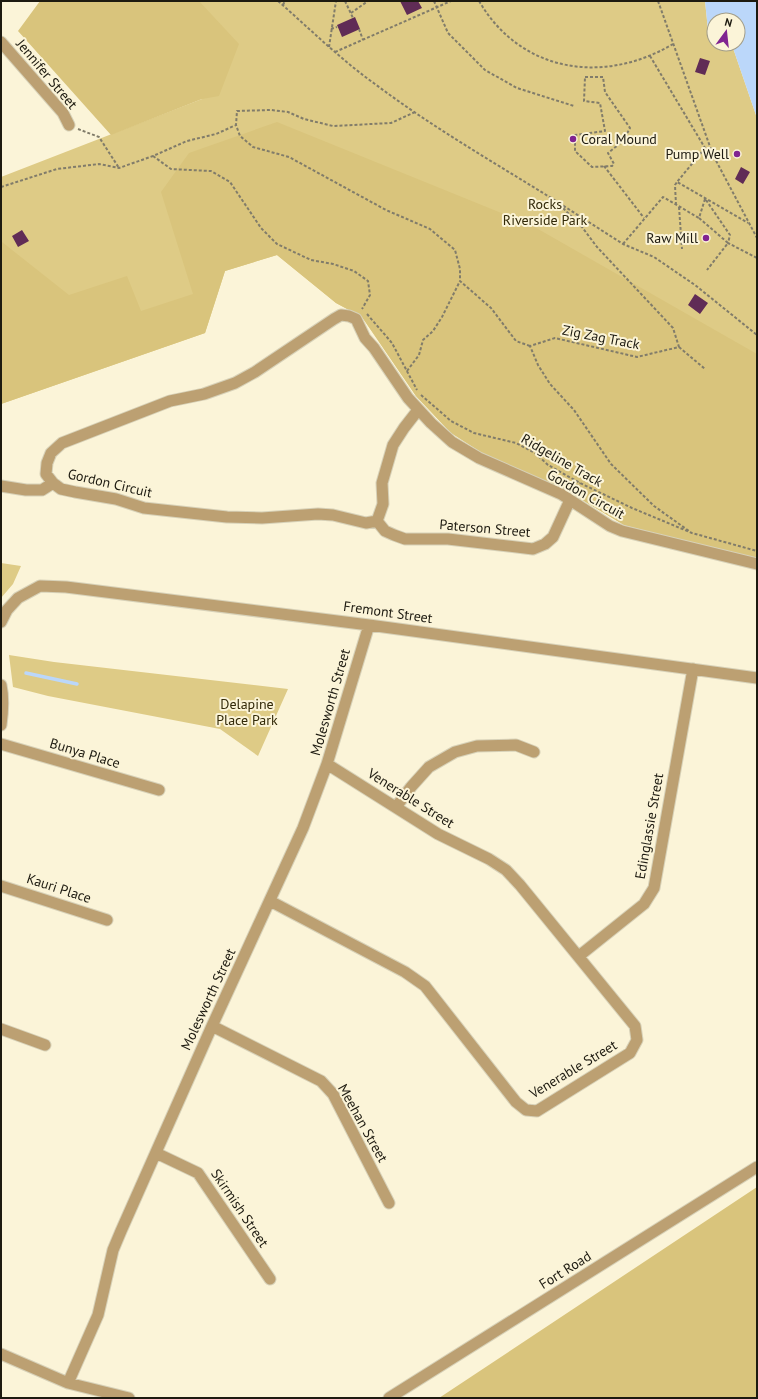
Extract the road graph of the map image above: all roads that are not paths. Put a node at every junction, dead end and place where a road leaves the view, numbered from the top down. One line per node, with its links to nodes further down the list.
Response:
1 (1, 42): 2 (street, Jennifer Street)
2 (69, 125)
3 (418, 410): 4 (street, Gordon Circuit); 6 (street, Gordon Circuit); 7 (street)
4 (53, 483): 5 (street); 7 (street, Gordon Circuit)
5 (1, 486)
6 (570, 500): 7 (street, Paterson Street); 8 (street, Gordon Circuit)
7 (377, 521)
8 (757, 564)
9 (1, 622): 10 (street, Fremont Street)
10 (369, 625): 11 (street, Fremont Street); 17 (street, Molesworth Street)
11 (693, 669): 12 (street, Fremont Street); 23 (street, Edinglassie Street)
12 (757, 678)
13 (1, 685): 14 (street)
14 (1, 725)
15 (1, 744): 18 (street, Bunya Place)
16 (534, 752): 19 (street)
17 (327, 764): 19 (street, Venerable Street); 21 (street, Molesworth Street)
18 (159, 790)
19 (396, 807): 23 (street, Venerable Street)
20 (1, 886): 22 (street, Kauri Place)
21 (270, 901): 23 (street, Venerable Street); 24 (street, Molesworth Street)
22 (107, 920)
23 (579, 956)
24 (212, 1026): 27 (street, Molesworth Street); 29 (street, Meehan Street)
25 (1, 1029): 26 (street)
26 (44, 1045)
27 (156, 1153): 30 (street, Skirmish Street); 32 (street, Molesworth Street)
28 (757, 1167): 34 (street, Fort Road)
29 (389, 1203)
30 (270, 1279)
31 (1, 1354): 32 (street)
32 (68, 1383): 33 (street)
33 (130, 1398)
34 (389, 1398)

